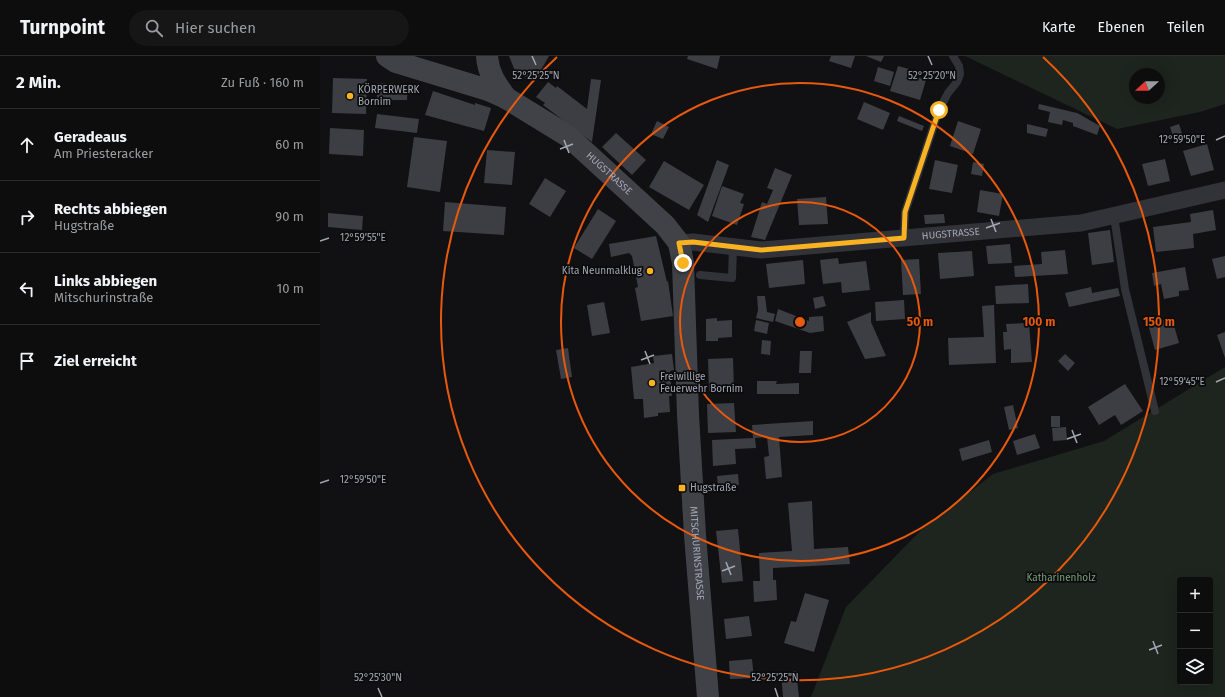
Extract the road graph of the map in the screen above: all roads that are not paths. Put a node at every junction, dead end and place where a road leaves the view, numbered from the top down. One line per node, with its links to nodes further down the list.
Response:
1 (387, 56): 4 (main road, HUGSTRASSE)
2 (488, 56): 4 (main road)
3 (953, 56): 7 (lane)
4 (506, 98): 8 (main road, HUGSTRASSE)
5 (1225, 190): 6 (street, HUGSTRASSE)
6 (1114, 216): 7 (street, HUGSTRASSE); 11 (lane)
7 (904, 238): 9 (street, HUGSTRASSE)
8 (679, 243): 9 (street, HUGSTRASSE); 12 (main road, MITSCHURINSTRASSE)
9 (733, 247): 10 (lane)
10 (700, 275)
11 (1155, 411)
12 (708, 697)

